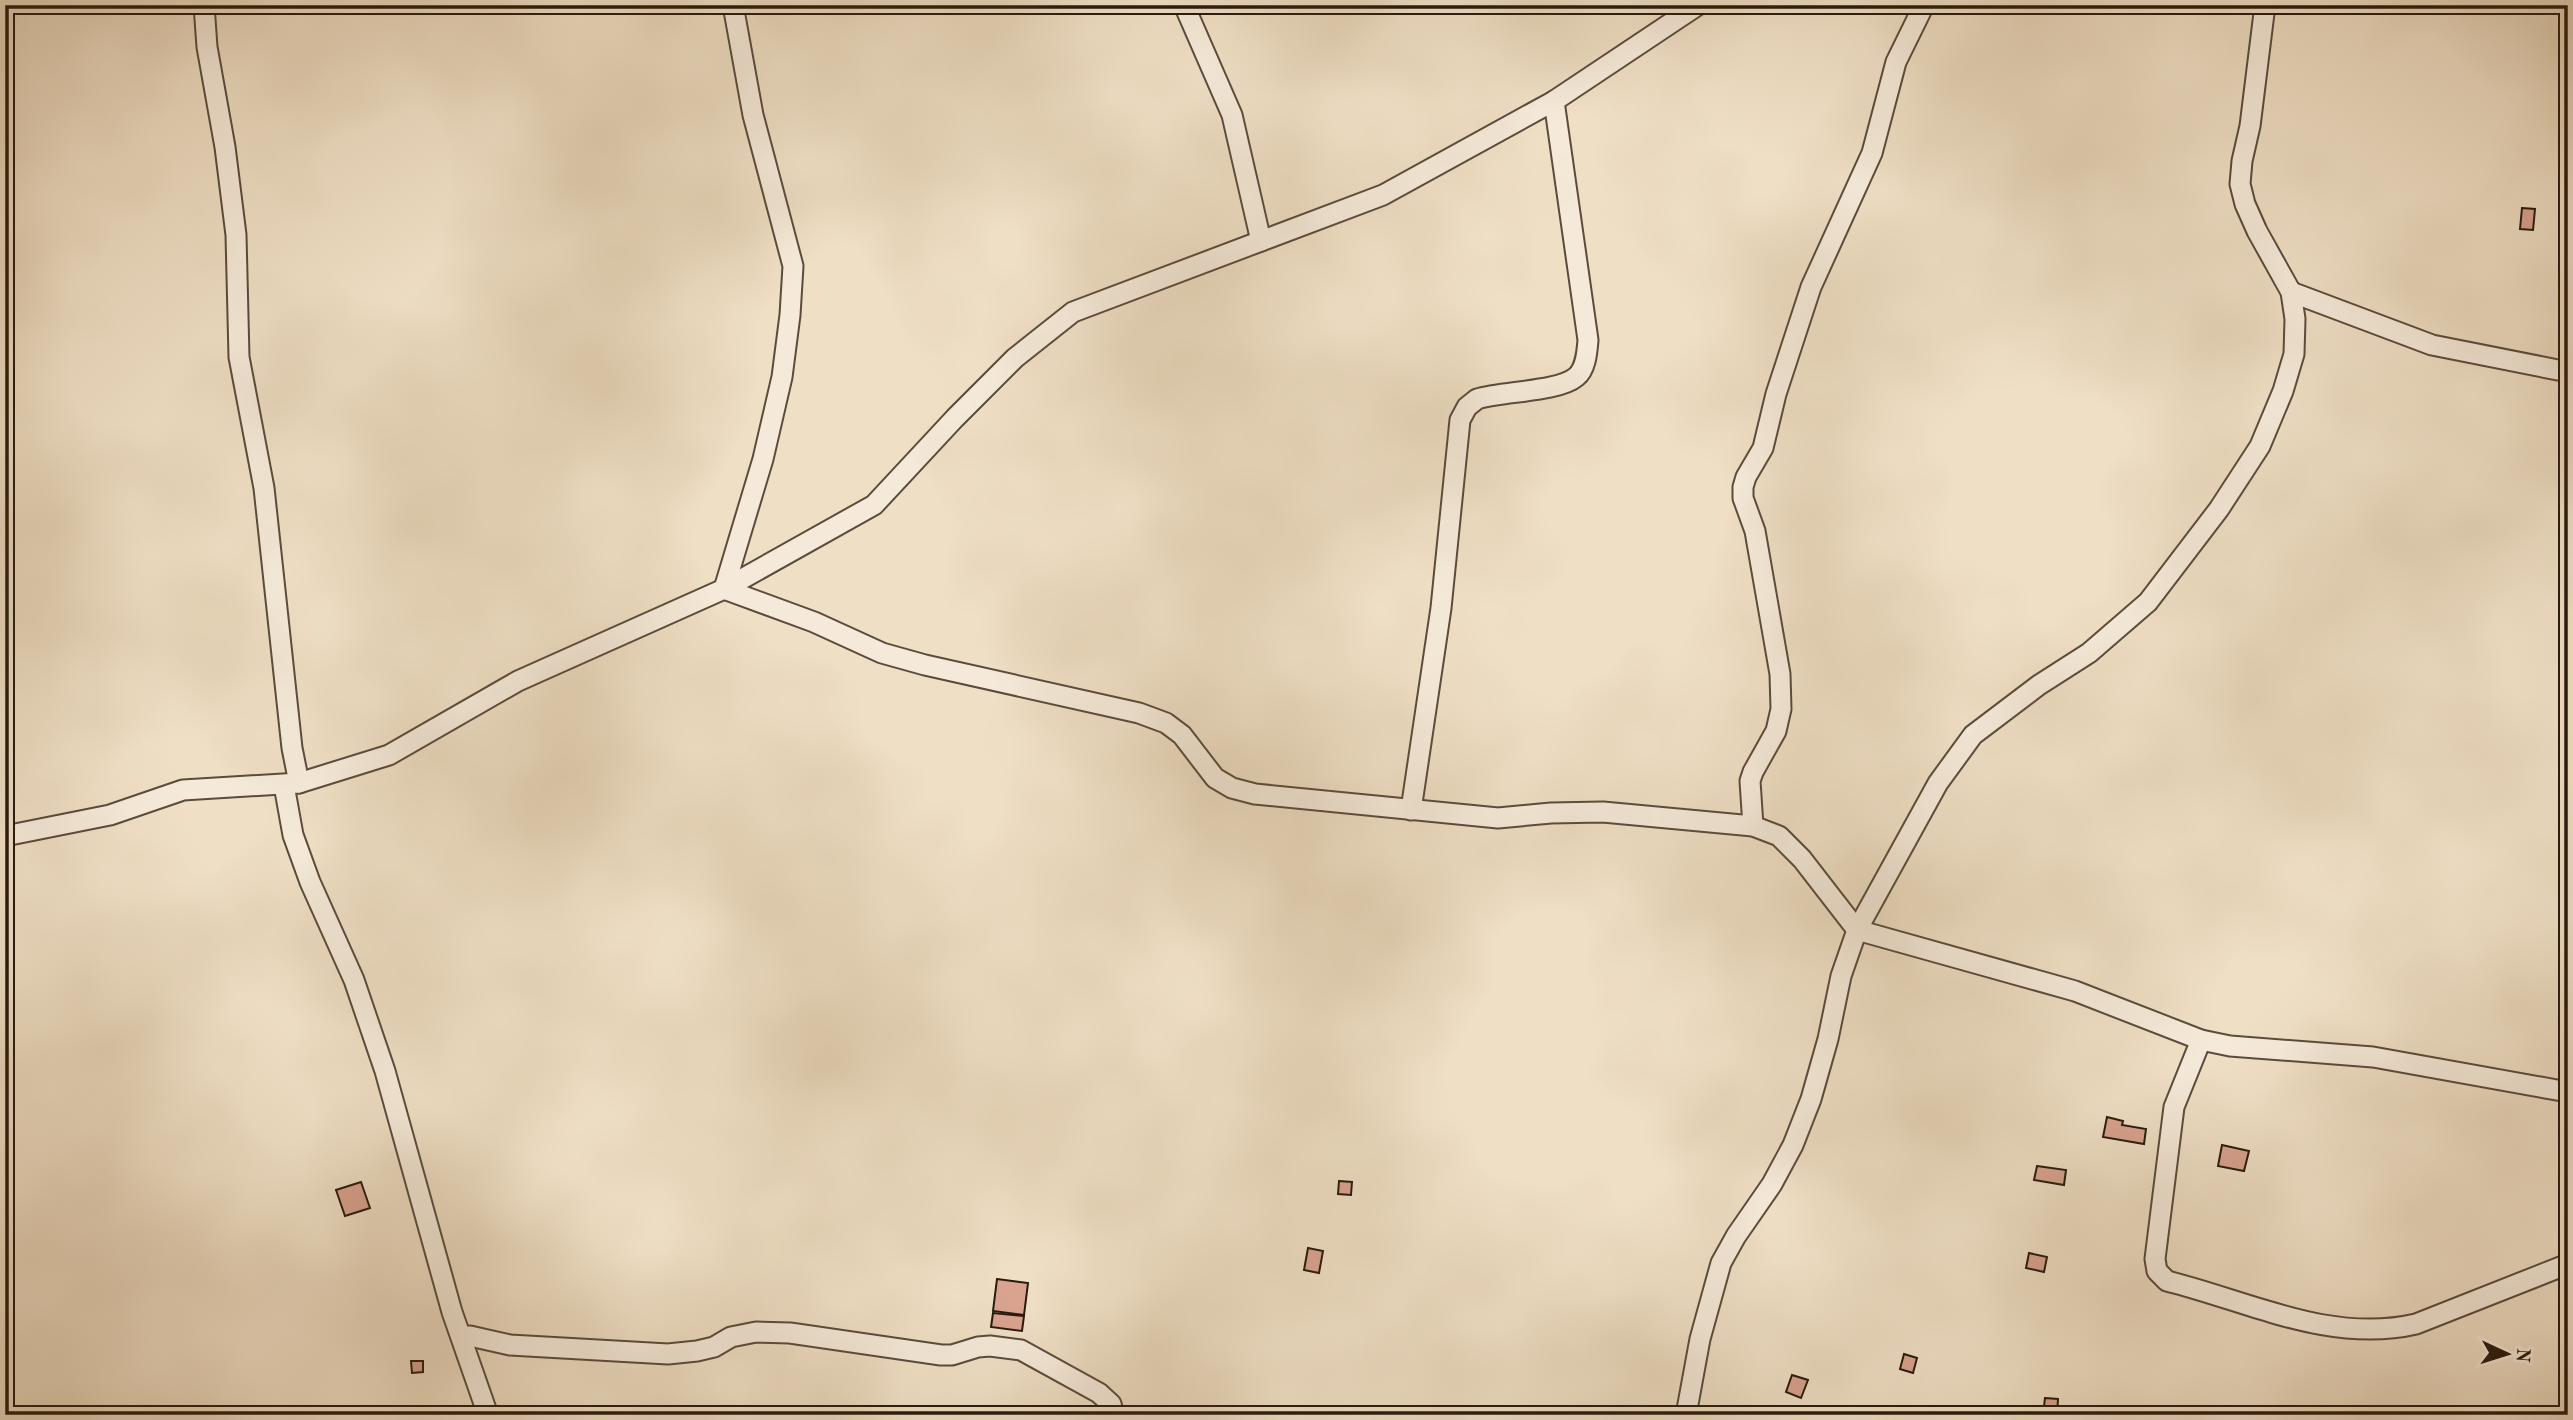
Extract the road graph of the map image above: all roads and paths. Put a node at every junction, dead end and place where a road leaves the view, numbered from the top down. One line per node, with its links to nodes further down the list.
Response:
1 (204, 5): 12 (street)
2 (733, 5): 11 (street)
3 (1184, 5): 8 (street)
4 (1698, 5): 7 (street)
5 (1924, 5): 14 (street)
6 (2265, 5): 9 (street)
7 (1554, 101): 8 (street); 13 (street)
8 (1261, 241): 11 (street)
9 (2291, 292): 10 (street); 16 (street)
10 (2568, 372)
11 (724, 589): 12 (street); 13 (street)
12 (292, 784): 15 (street); 20 (street)
13 (1410, 810): 14 (street)
14 (1753, 826): 16 (street)
15 (5, 836)
16 (1857, 930): 17 (street); 23 (street)
17 (2201, 1040): 18 (street); 19 (street)
18 (2568, 1092)
19 (2568, 1264)
20 (461, 1337): 21 (street); 22 (street)
21 (488, 1415)
22 (1114, 1415)
23 (1686, 1415)

